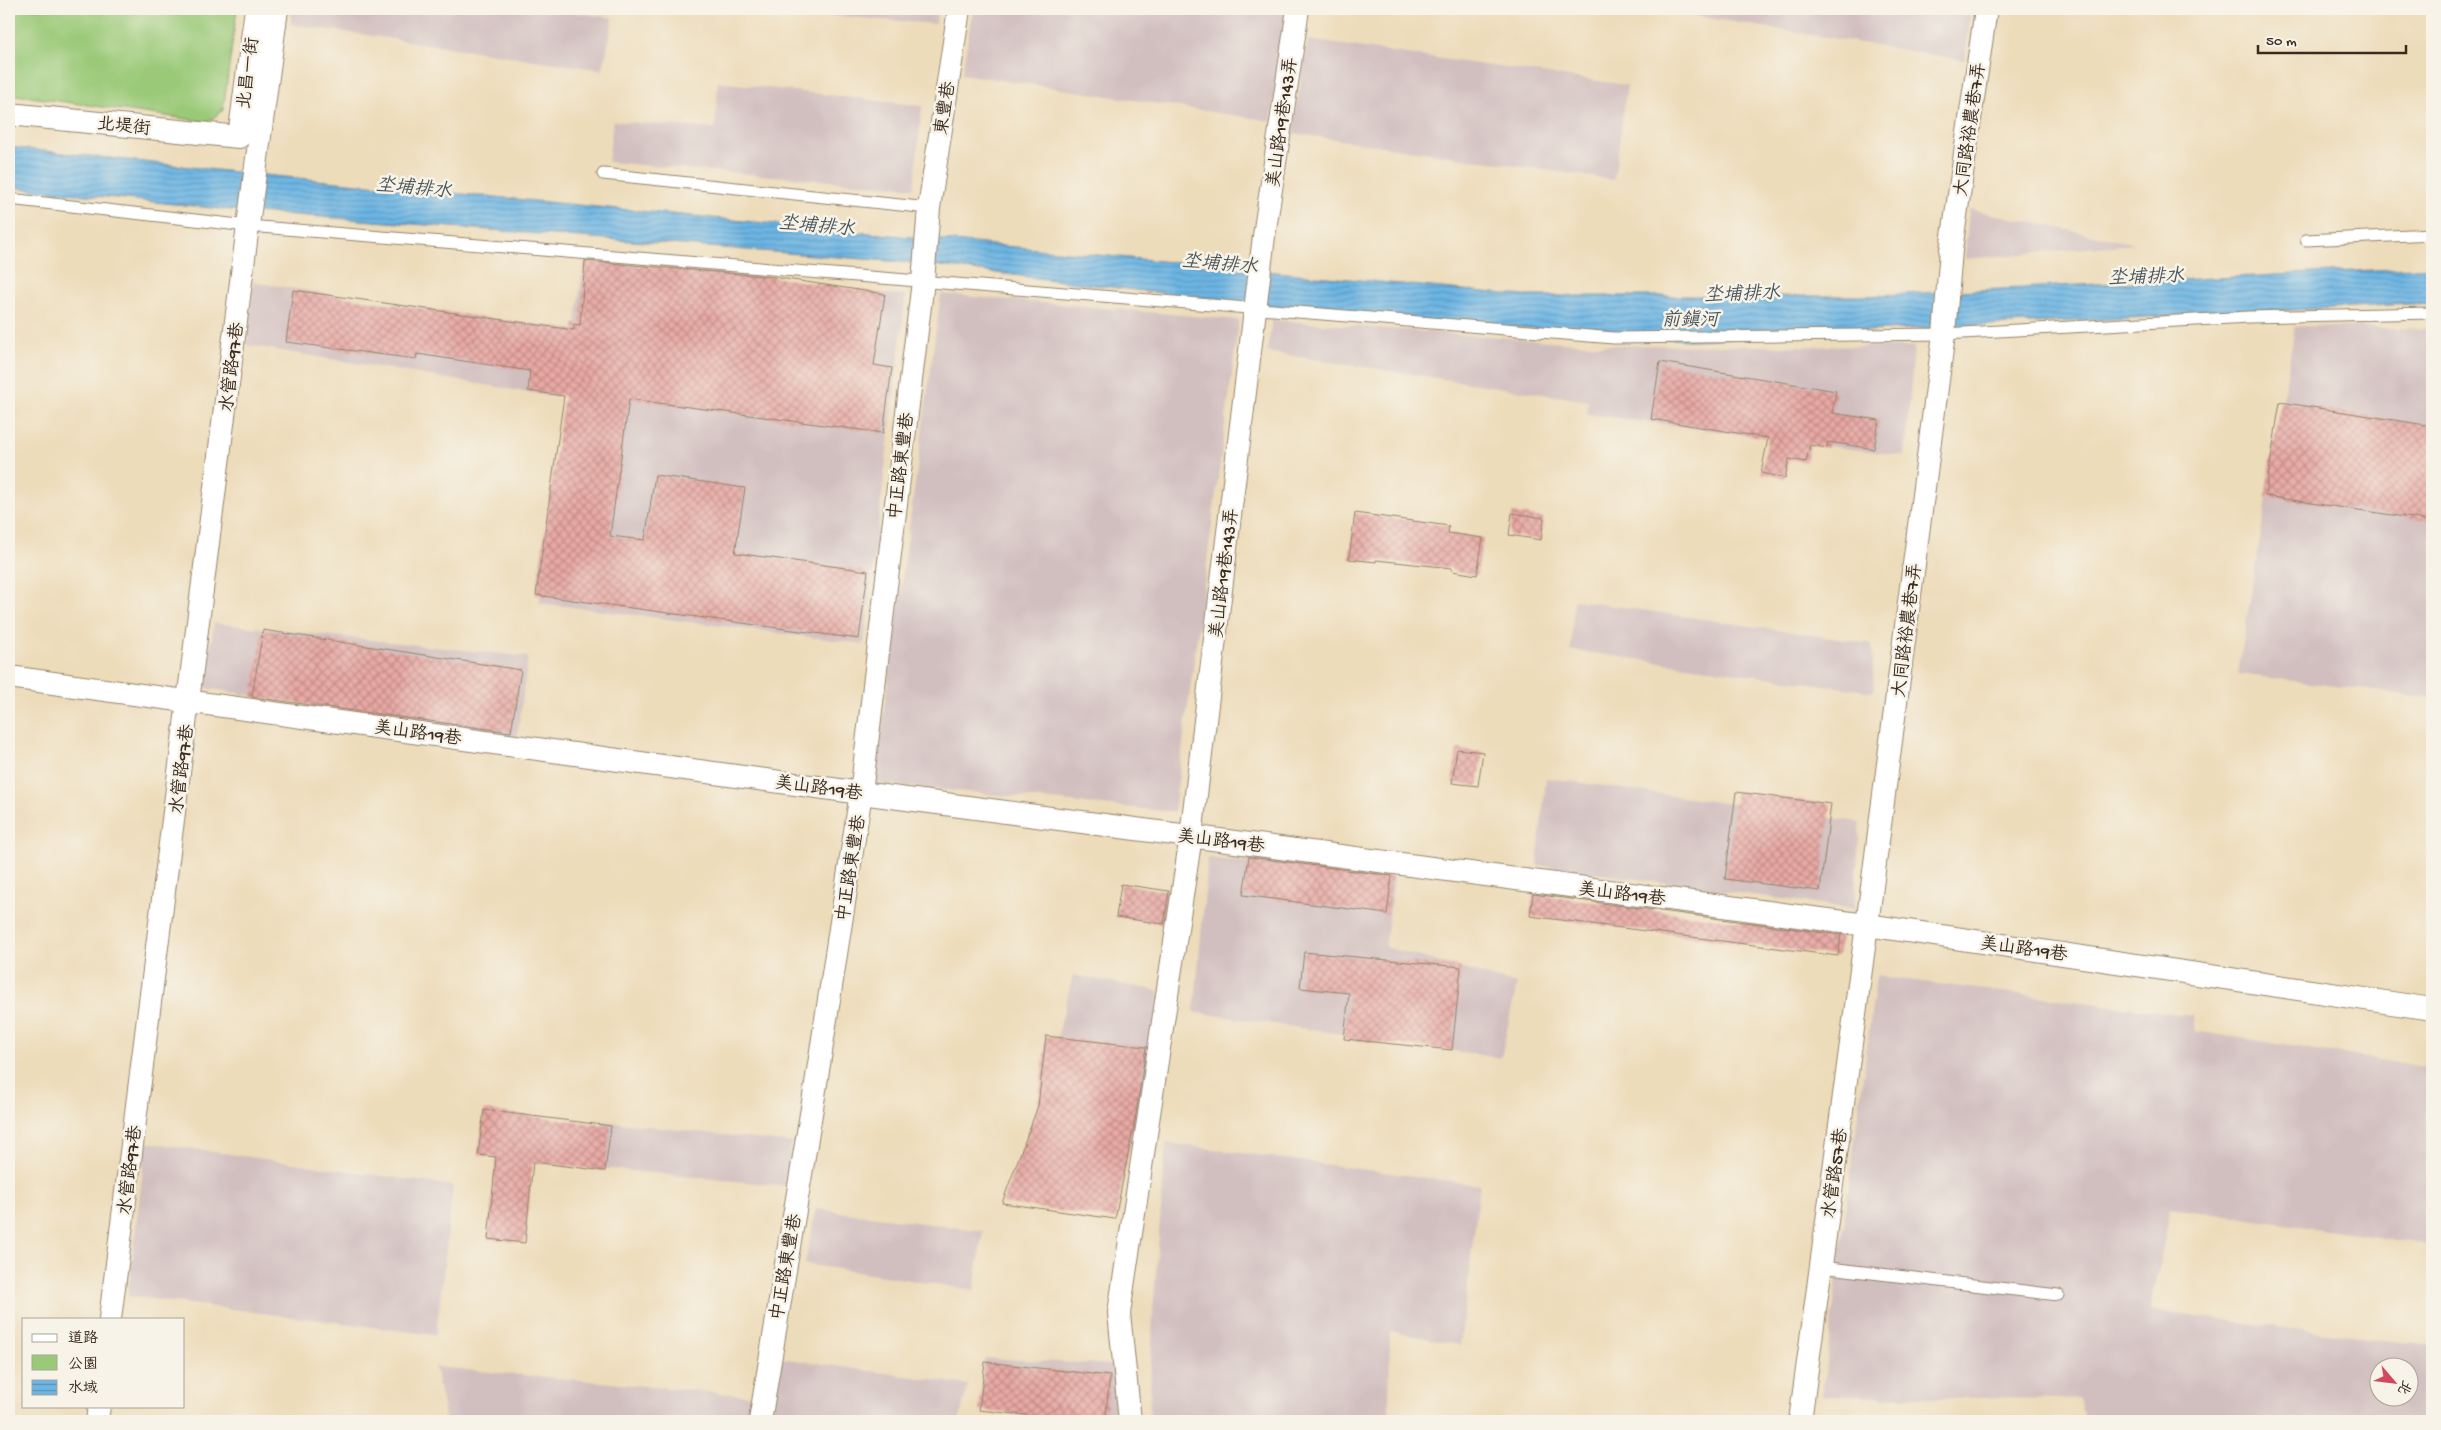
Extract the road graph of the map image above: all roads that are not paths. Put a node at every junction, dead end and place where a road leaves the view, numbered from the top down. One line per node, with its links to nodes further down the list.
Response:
1 (256, 9): 7 (street, 北昌一街)
2 (277, 9): 7 (street)
3 (959, 9): 10 (street, 東豐巷)
4 (1298, 9): 15 (street, 美山路19巷143弄)
5 (1986, 9): 17 (street, 大同路裕農巷7弄)
6 (9, 114): 7 (street, 北堤街)
7 (249, 140): 11 (street, 水管路97巷)
8 (603, 174): 10 (lane)
9 (9, 199): 11 (lane)
10 (929, 208): 14 (street, 東豐巷)
11 (248, 222): 14 (lane); 19 (street, 水管路97巷)
12 (2432, 234): 13 (lane)
13 (2306, 240)
14 (923, 281): 15 (lane); 20 (street, 中正路東豐巷)
15 (1256, 310): 17 (lane); 21 (street, 美山路19巷143弄)
16 (2432, 313): 17 (lane)
17 (1944, 334): 22 (street, 大同路裕農巷7弄)
18 (9, 677): 19 (street, 美山路19巷)
19 (190, 701): 20 (street, 美山路19巷); 26 (street, 水管路97巷)
20 (861, 793): 21 (street, 美山路19巷); 29 (street, 中正路東豐巷)
21 (1191, 836): 22 (street, 美山路19巷); 30 (street)
22 (1867, 925): 23 (street, 美山路19巷); 24 (street, 水管路57巷)
23 (2432, 1009)
24 (1821, 1267): 25 (lane); 31 (street, 水管路57巷)
25 (2058, 1295)
26 (110, 1318)
27 (99, 1408): 28 (street)
28 (97, 1421)
29 (760, 1421)
30 (1130, 1421)
31 (1800, 1421)

